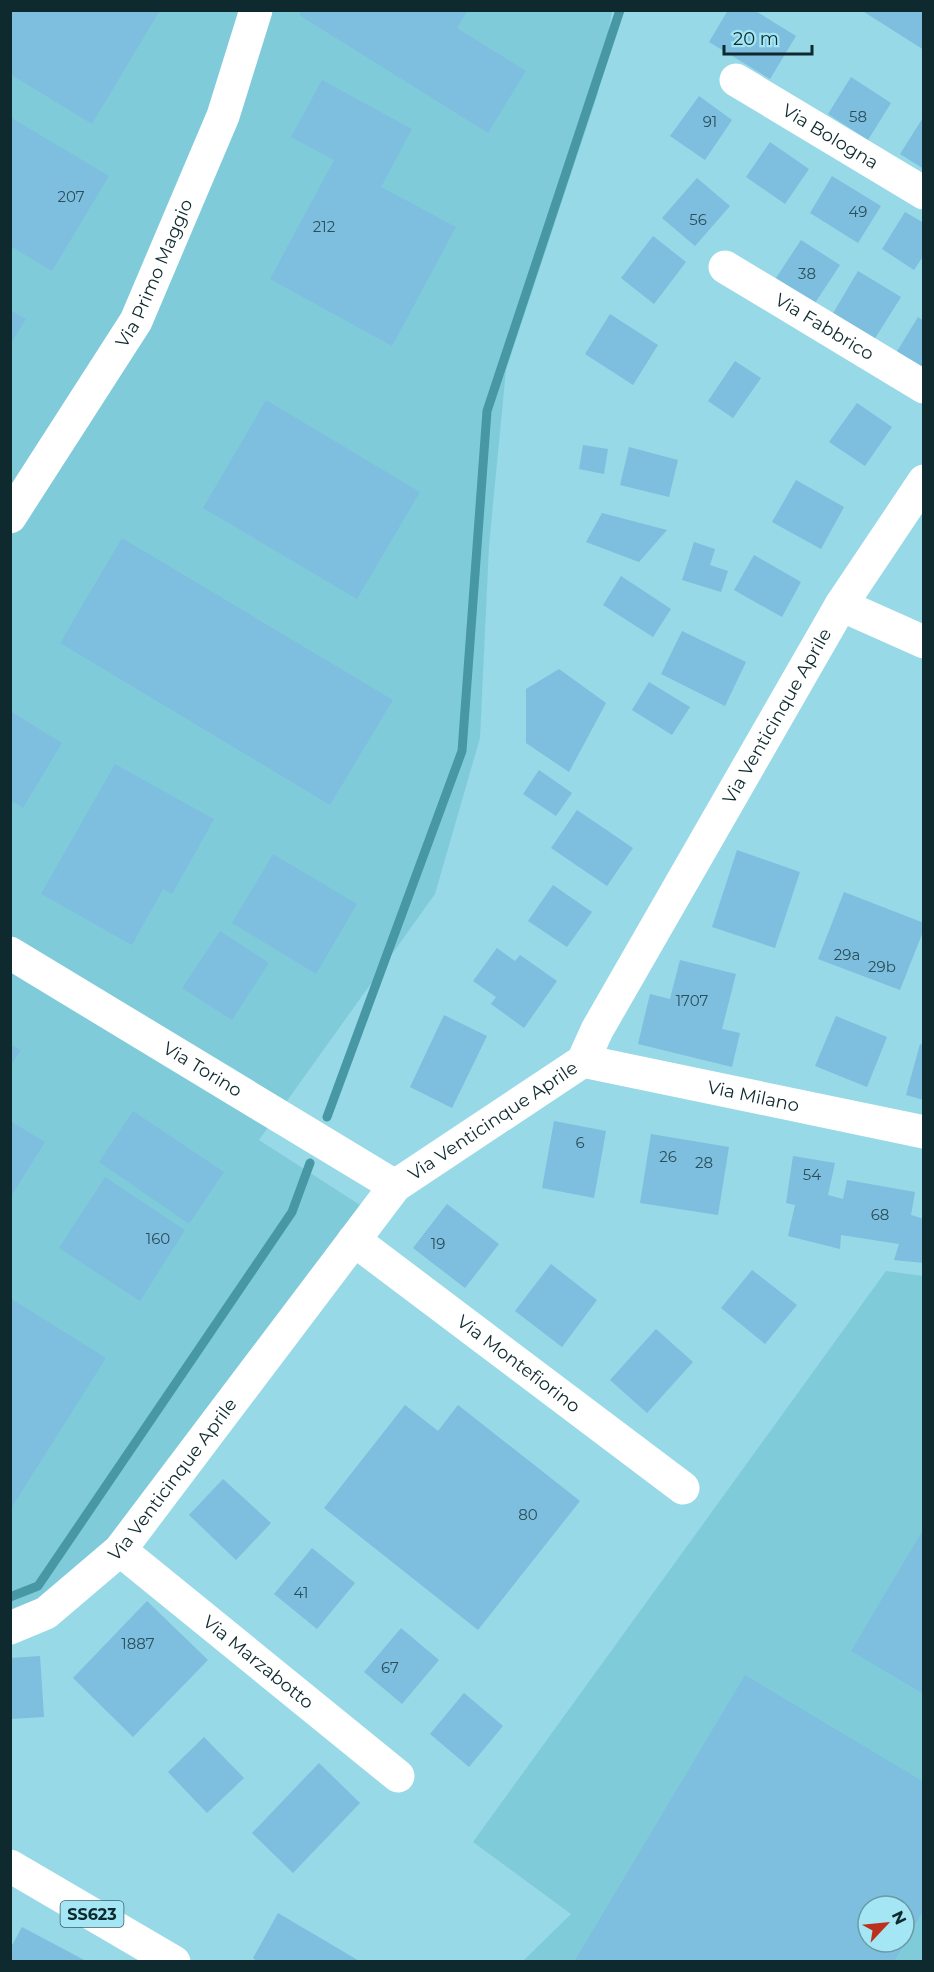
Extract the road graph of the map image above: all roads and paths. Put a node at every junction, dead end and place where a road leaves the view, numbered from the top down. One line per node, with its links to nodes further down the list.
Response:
1 (256, 10): 7 (street, Via Primo Maggio)
2 (736, 80): 3 (street, Via Bologna)
3 (924, 193)
4 (725, 267): 5 (street, Via Fabbrico)
5 (924, 387)
6 (924, 481): 8 (street, Via Venticinque Aprile)
7 (10, 517)
8 (841, 605): 9 (street); 11 (street, Via Venticinque Aprile)
9 (924, 642)
10 (10, 953): 13 (street, Via Torino)
11 (583, 1060): 12 (street, Via Milano); 13 (street, Via Venticinque Aprile)
12 (924, 1132)
13 (395, 1186): 14 (street, Via Venticinque Aprile)
14 (354, 1240): 15 (street, Via Montefiorino); 16 (street, Via Venticinque Aprile)
15 (683, 1488)
16 (120, 1550): 17 (street, Via Venticinque Aprile); 18 (street, Via Marzabotto)
17 (10, 1628)
18 (398, 1776)
19 (10, 1866): 20 (street, SS623)
20 (174, 1962)

